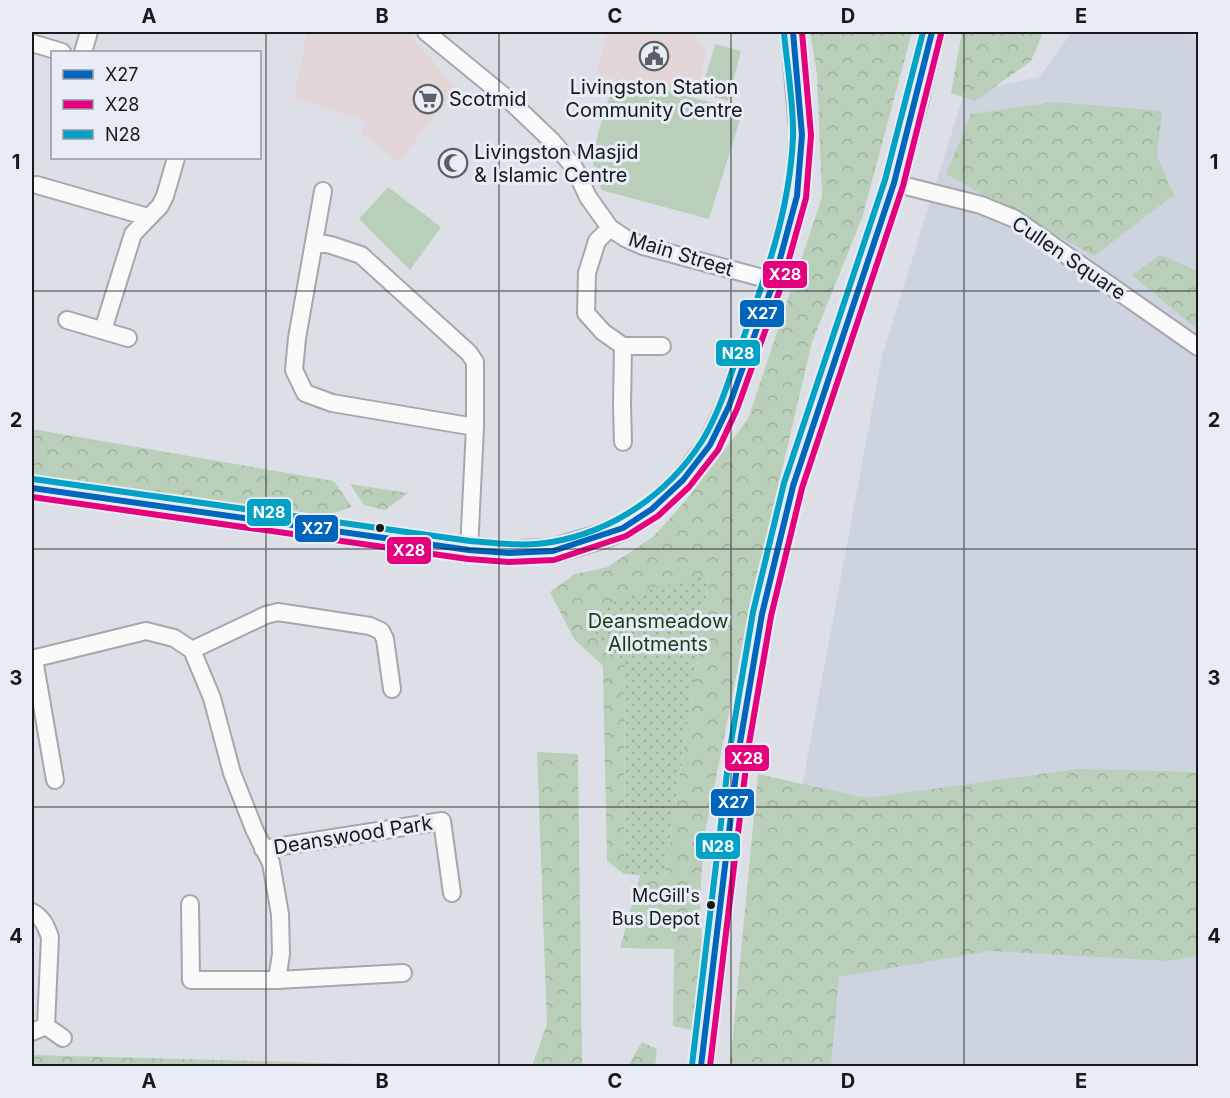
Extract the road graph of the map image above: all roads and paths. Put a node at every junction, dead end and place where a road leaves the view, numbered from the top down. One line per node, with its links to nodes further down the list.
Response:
1 (89, 32): 7 (street)
2 (426, 32): 13 (street, Main Street)
3 (793, 32): 15 (street)
4 (932, 32): 9 (street)
5 (32, 44): 6 (street)
6 (58, 51)
7 (83, 51)
8 (176, 159): 12 (street)
9 (894, 183): 21 (street, Cullen Square); 38 (street)
10 (37, 185): 12 (street)
11 (323, 191): 14 (street)
12 (148, 217): 17 (street)
13 (610, 228): 15 (street, Main Street); 19 (street)
14 (315, 242): 22 (street); 22 (street)
15 (774, 281): 25 (street)
16 (67, 320): 17 (street)
17 (103, 330): 18 (street)
18 (128, 338)
19 (623, 346): 20 (street); 23 (street)
20 (662, 346)
21 (1198, 347)
22 (475, 427): 25 (street)
23 (623, 442)
24 (32, 488): 25 (street)
25 (469, 550)
26 (192, 651): 27 (street); 28 (street); 30 (street, Deanswood Park)
27 (33, 659): 29 (street)
28 (392, 689)
29 (55, 780)
30 (264, 849): 31 (street, Deanswood Park); 35 (street, Deanswood Park)
31 (452, 893)
32 (190, 904): 35 (street)
33 (32, 912): 36 (street)
34 (403, 973): 35 (street)
35 (277, 980)
36 (39, 1029): 37 (street)
37 (63, 1038)
38 (701, 1066)

